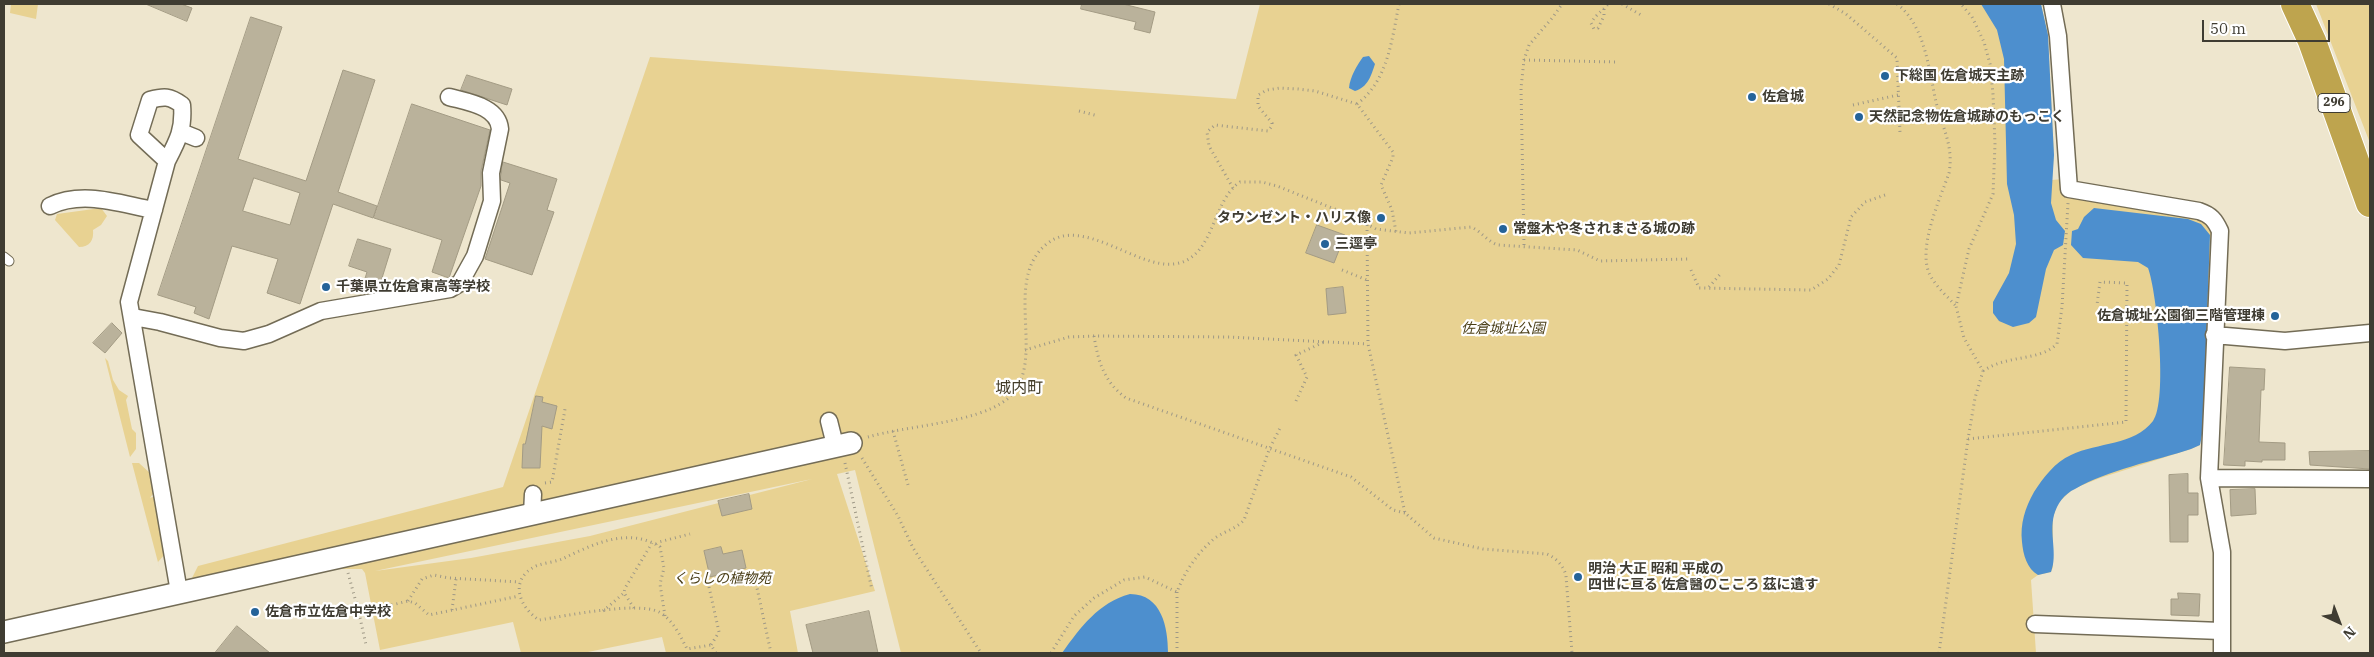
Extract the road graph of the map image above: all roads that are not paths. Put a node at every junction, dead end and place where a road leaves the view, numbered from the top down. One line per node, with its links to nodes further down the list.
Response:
1 (2052, 4): 12 (street)
2 (2295, 4): 7 (highway, 296)
3 (449, 97): 10 (street)
4 (180, 132): 5 (street); 6 (street); 6 (street)
5 (196, 138)
6 (167, 161): 9 (street)
7 (2370, 203)
8 (50, 206): 9 (street)
9 (154, 210): 10 (street)
10 (133, 317): 17 (street)
11 (2370, 333): 12 (street)
12 (2214, 335): 15 (street)
13 (829, 420): 14 (street)
14 (842, 444): 17 (street)
15 (2209, 478): 16 (street); 19 (street)
16 (2370, 479)
17 (179, 592): 20 (street)
18 (2035, 624): 19 (street)
19 (2222, 631): 21 (street)
20 (4, 632)
21 (2222, 653)

